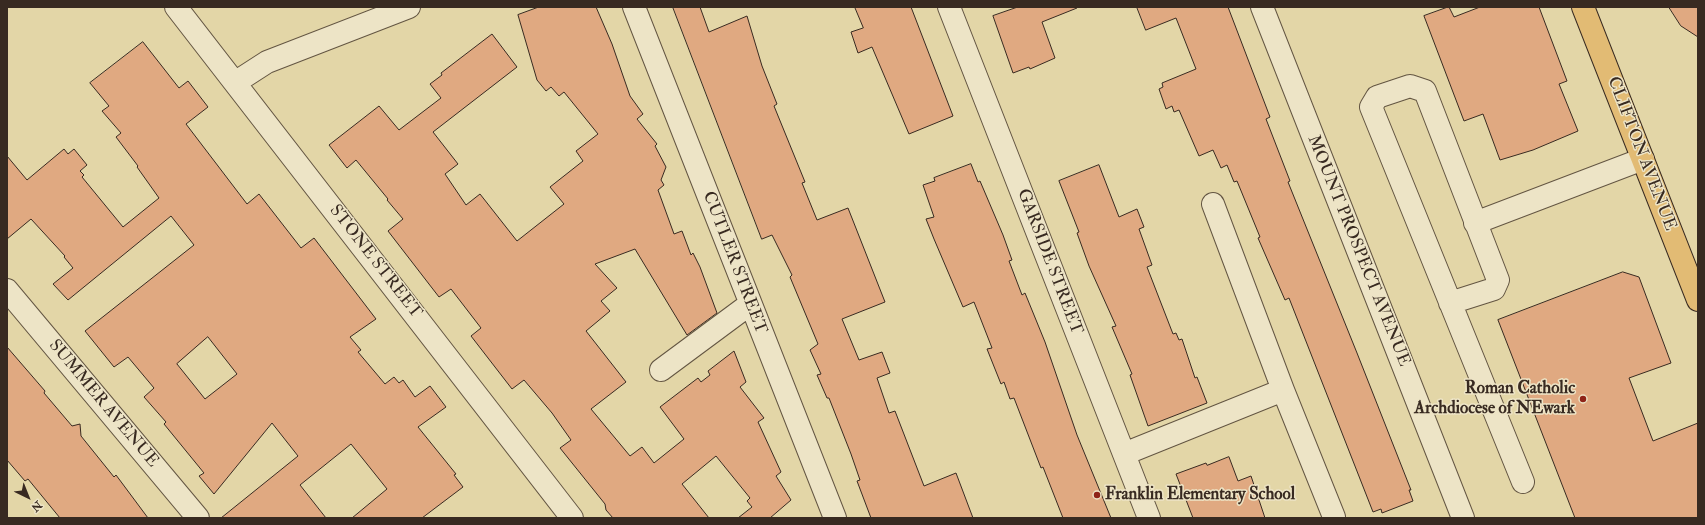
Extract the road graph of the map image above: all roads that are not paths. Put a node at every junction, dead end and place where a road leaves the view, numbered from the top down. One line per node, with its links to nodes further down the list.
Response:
1 (176, 7): 7 (street, STONE STREET)
2 (409, 7): 7 (street)
3 (634, 7): 14 (street, CUTLER STREET)
4 (949, 7): 17 (street, GARSIDE STREET)
5 (1262, 7): 24 (street, MOUNT PROSPECT AVENUE)
6 (1583, 7): 8 (main road, CLIFTON AVENUE)
7 (236, 82): 21 (street, STONE STREET)
8 (1643, 159): 10 (street); 12 (main road, CLIFTON AVENUE)
9 (1213, 204): 16 (street)
10 (1476, 223): 13 (street); 13 (street)
11 (7, 290): 20 (street, SUMMER AVENUE)
12 (1698, 300)
13 (1450, 303): 18 (street)
14 (750, 304): 15 (street); 22 (street, CUTLER STREET)
15 (662, 370)
16 (1283, 390): 17 (street); 19 (street)
17 (1124, 454): 23 (street, GARSIDE STREET)
18 (1523, 482)
19 (1334, 517)
20 (198, 518)
21 (572, 518)
22 (835, 518)
23 (1149, 518)
24 (1463, 518)

